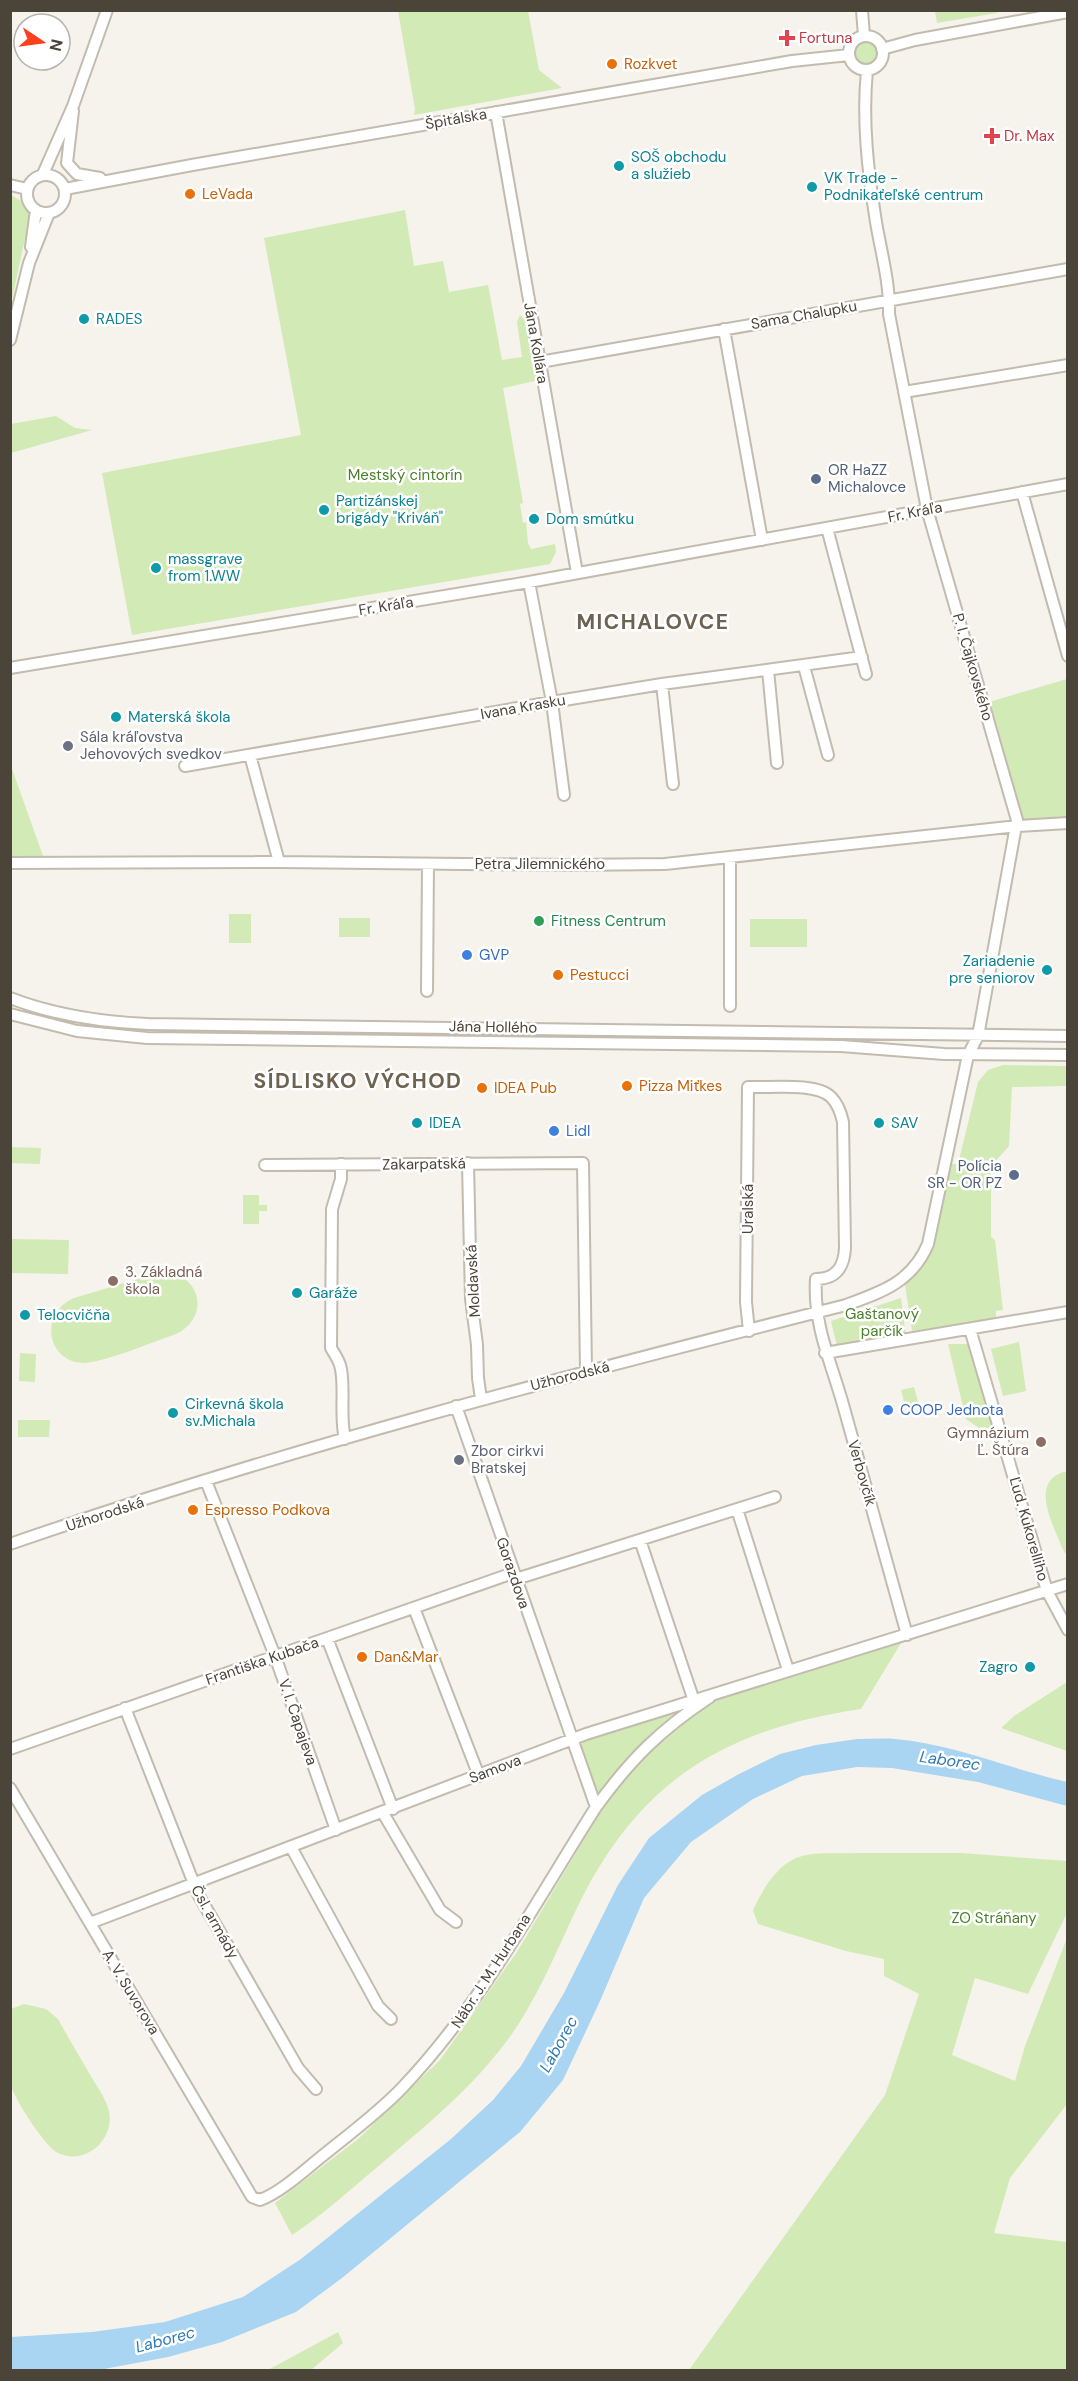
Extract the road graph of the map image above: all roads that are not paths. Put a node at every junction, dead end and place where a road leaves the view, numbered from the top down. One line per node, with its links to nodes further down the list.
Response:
1 (107, 10): 8 (street)
2 (862, 10): 4 (street)
3 (1068, 12): 5 (street)
4 (864, 36): 5 (street); 6 (street)
5 (882, 49): 7 (street)
6 (849, 55): 7 (street); 9 (street, Špitálska)
7 (867, 70): 20 (street, P. I. Čajkovského)
8 (73, 106): 10 (street); 11 (street); 12 (street)
9 (496, 112): 12 (street, Špitálska); 23 (street, Jána Kollára)
10 (44, 174): 11 (street); 14 (street)
11 (58, 178): 15 (street)
12 (112, 179): 15 (street, Špitálska)
13 (10, 185): 14 (street)
14 (27, 189): 16 (street)
15 (65, 189): 17 (street)
16 (36, 210): 17 (street); 18 (street)
17 (49, 213): 18 (street)
18 (29, 263): 22 (street)
19 (1068, 269): 20 (street, Sama Chalupku)
20 (889, 299): 21 (street, Sama Chalupku); 25 (street, P. I. Čajkovského)
21 (724, 329): 23 (street, Sama Chalupku); 30 (street)
22 (10, 340)
23 (540, 362): 31 (street, Jána Kollára)
24 (1068, 365): 25 (street)
25 (903, 392): 28 (street, P. I. Čajkovského)
26 (1068, 484): 27 (street, Fr. Kráľa)
27 (1022, 492): 28 (street, Fr. Kráľa); 33 (street)
28 (927, 509): 29 (street, Fr. Kráľa); 48 (street, P. I. Čajkovského)
29 (827, 528): 30 (street, Fr. Kráľa); 34 (street)
30 (762, 540): 31 (street, Fr. Kráľa)
31 (577, 573): 32 (street, Fr. Kráľa)
32 (529, 582): 36 (street, Fr. Kráľa); 40 (street)
33 (1068, 656)
34 (862, 657): 35 (street, Ivana Krasku); 38 (street)
35 (804, 666): 37 (street, Ivana Krasku); 42 (street)
36 (10, 668)
37 (768, 670): 39 (street, Ivana Krasku); 43 (street)
38 (866, 674)
39 (662, 684): 40 (street, Ivana Krasku); 45 (street)
40 (552, 702): 41 (street, Ivana Krasku); 46 (street)
41 (250, 755): 44 (street, Ivana Krasku); 50 (street)
42 (828, 755)
43 (777, 763)
44 (185, 766)
45 (673, 784)
46 (564, 795)
47 (1068, 823): 48 (street, Petra Jilemnického)
48 (1017, 826): 49 (street, Petra Jilemnického); 62 (street, P. I. Čajkovského)
49 (730, 857): 52 (street, Petra Jilemnického); 55 (street)
50 (279, 862): 51 (street, Petra Jilemnického); 52 (street, Petra Jilemnického)
51 (10, 863)
52 (428, 864): 53 (street)
53 (427, 991)
54 (10, 998): 57 (street, Jána Hollého)
55 (730, 1006)
56 (10, 1014): 59 (street, Jána Hollého)
57 (63, 1014): 58 (street, Jána Hollého); 59 (street)
58 (226, 1025): 60 (street, Jána Hollého); 64 (street)
59 (61, 1028): 64 (street, Jána Hollého)
60 (602, 1029): 61 (street, Jána Hollého); 65 (street)
61 (842, 1032): 62 (street, Jána Hollého); 66 (street)
62 (978, 1036): 63 (street, Jána Hollého); 67 (street)
63 (1068, 1036)
64 (226, 1039): 65 (street, Jána Hollého)
65 (602, 1043): 66 (street, Jána Hollého)
66 (841, 1046): 67 (street, Jána Hollého)
67 (968, 1055): 68 (street, Jána Hollého); 73 (street, Užhorodská)
68 (1068, 1055)
69 (341, 1164): 70 (street, Zakarpatská); 71 (street, Zakarpatská); 81 (street)
70 (468, 1164): 78 (street, Zakarpatská); 79 (street, Moldavská)
71 (266, 1165)
72 (816, 1279): 73 (street, Verbovčík); 76 (street, Uralská)
73 (816, 1312): 76 (street, Užhorodská); 77 (street, Verbovčík)
74 (1068, 1312): 75 (street)
75 (970, 1329): 77 (street); 89 (street, Ľud. Kukorelliho)
76 (749, 1330): 78 (street, Užhorodská)
77 (825, 1353): 92 (street, Verbovčík)
78 (586, 1371): 79 (street, Užhorodská)
79 (481, 1399): 80 (street, Užhorodská)
80 (456, 1406): 81 (street, Užhorodská); 87 (street, Gorazdova)
81 (345, 1438): 82 (street, Užhorodská)
82 (206, 1481): 86 (street, Užhorodská); 94 (street, V. I. Čapajeva)
83 (775, 1497): 84 (street, Františka Kubača)
84 (737, 1509): 85 (street, Františka Kubača); 95 (street)
85 (640, 1540): 87 (street, Františka Kubača); 97 (street)
86 (10, 1544)
87 (514, 1576): 90 (street, Františka Kubača); 99 (street, Gorazdova)
88 (1068, 1584): 89 (street, Samova)
89 (1047, 1591): 91 (street, Ľud. Kukorelliho); 92 (street, Samova)
90 (414, 1608): 93 (street, Františka Kubača); 101 (street)
91 (1068, 1630)
92 (907, 1635): 95 (street, Samova)
93 (327, 1638): 94 (street, Františka Kubača); 104 (street)
94 (275, 1656): 98 (street, Františka Kubača); 105 (street, V. I. Čapajeva)
95 (788, 1670): 96 (street, Samova)
96 (710, 1696): 97 (street, Samova); 103 (street, Nábr. J. M. Hurbana)
97 (694, 1701): 99 (street, Samova)
98 (125, 1708): 100 (street, Františka Kubača); 107 (street, Čsl. armády)
99 (571, 1740): 101 (street, Samova); 103 (street)
100 (10, 1749)
101 (478, 1776): 104 (street, Samova)
102 (10, 1788): 109 (street, A. V. Suvorova)
103 (596, 1807): 112 (street, Nábr. J. M. Hurbana)
104 (388, 1811): 105 (street, Samova); 108 (street)
105 (336, 1830): 106 (street, Samova)
106 (291, 1847): 107 (street, Samova); 110 (street)
107 (193, 1883): 109 (street, Samova); 111 (street, Čsl. armády)
108 (456, 1922)
109 (90, 1923): 112 (street, A. V. Suvorova)
110 (391, 2019)
111 (316, 2089)
112 (252, 2197)

